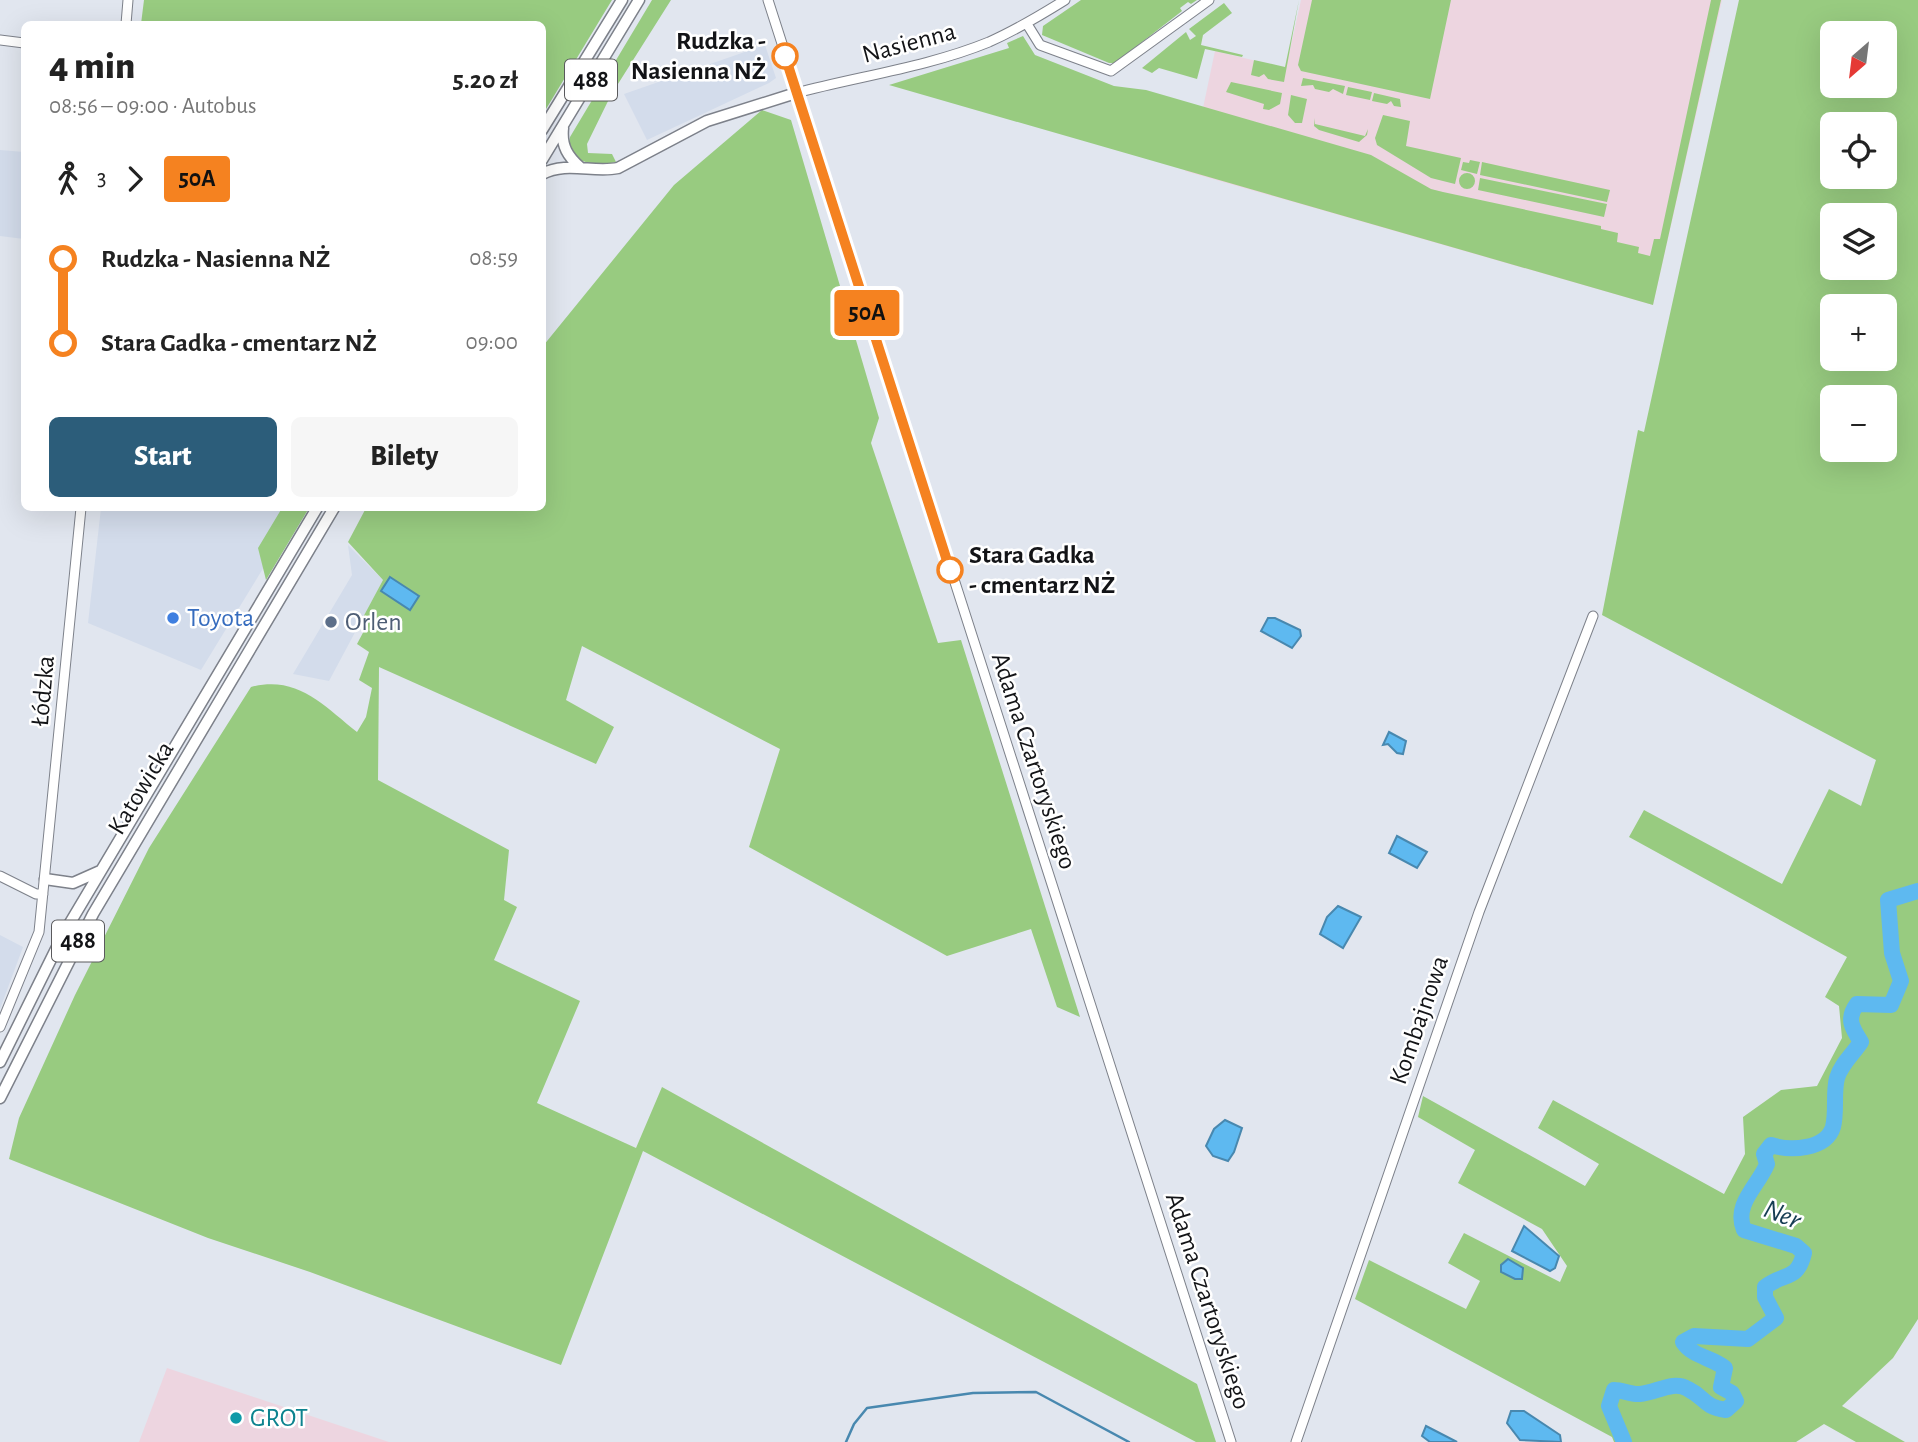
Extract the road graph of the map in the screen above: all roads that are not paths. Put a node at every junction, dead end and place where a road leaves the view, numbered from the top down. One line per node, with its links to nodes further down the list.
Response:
1 (128, 0): 7 (street)
2 (622, 0): 12 (main road, 488)
3 (639, 0): 13 (main road, 488)
4 (768, 0): 11 (street, Adama Czartoryskiego)
5 (1065, 0): 8 (street, Nasienna)
6 (1209, 0): 8 (street)
7 (126, 21)
8 (1027, 24): 11 (street, Nasienna)
9 (0, 40): 10 (street)
10 (21, 43)
11 (796, 93): 15 (main road); 28 (street, Adama Czartoryskiego)
12 (546, 124)
13 (564, 124): 14 (main road, 488); 15 (main road)
14 (546, 153)
15 (581, 168): 16 (main road)
16 (546, 172)
17 (81, 511): 23 (street, Łódzka)
18 (315, 511): 21 (main road, Katowicka / 488)
19 (332, 511): 27 (main road, Katowicka / 488)
20 (1593, 616): 29 (street, Kombajnowa)
21 (102, 869): 23 (main road); 26 (main road, Katowicka / 488)
22 (0, 876): 24 (street)
23 (45, 879): 24 (street, Łódzka)
24 (44, 894): 25 (street, Łódzka)
25 (0, 1027)
26 (0, 1062)
27 (0, 1098)
28 (1231, 1442)
29 (1296, 1442)

